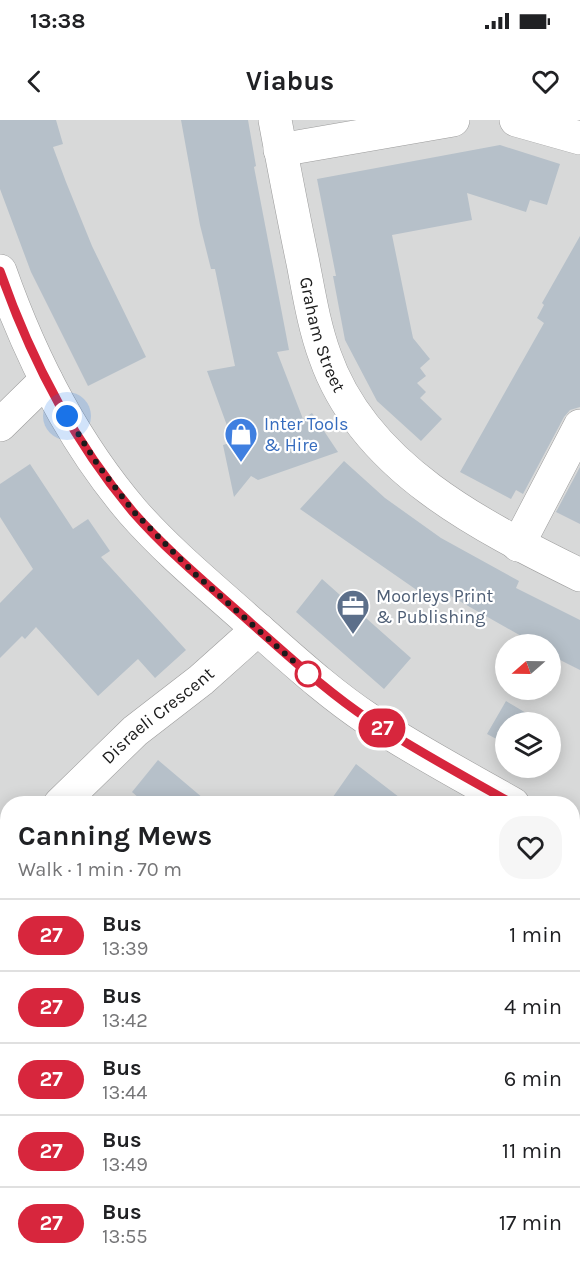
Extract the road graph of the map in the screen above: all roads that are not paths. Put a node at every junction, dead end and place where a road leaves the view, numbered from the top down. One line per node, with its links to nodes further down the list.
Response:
1 (453, 120): 3 (street)
2 (516, 120): 4 (street)
3 (278, 135): 9 (street, Graham Street)
4 (580, 138)
5 (0, 271): 6 (street)
6 (46, 380): 7 (street); 11 (street)
7 (0, 424)
8 (580, 426): 9 (street)
9 (518, 544): 10 (street, Graham Street)
10 (580, 575)
11 (258, 629): 12 (street, Disraeli Crescent); 13 (street)
12 (68, 796)
13 (499, 796)

